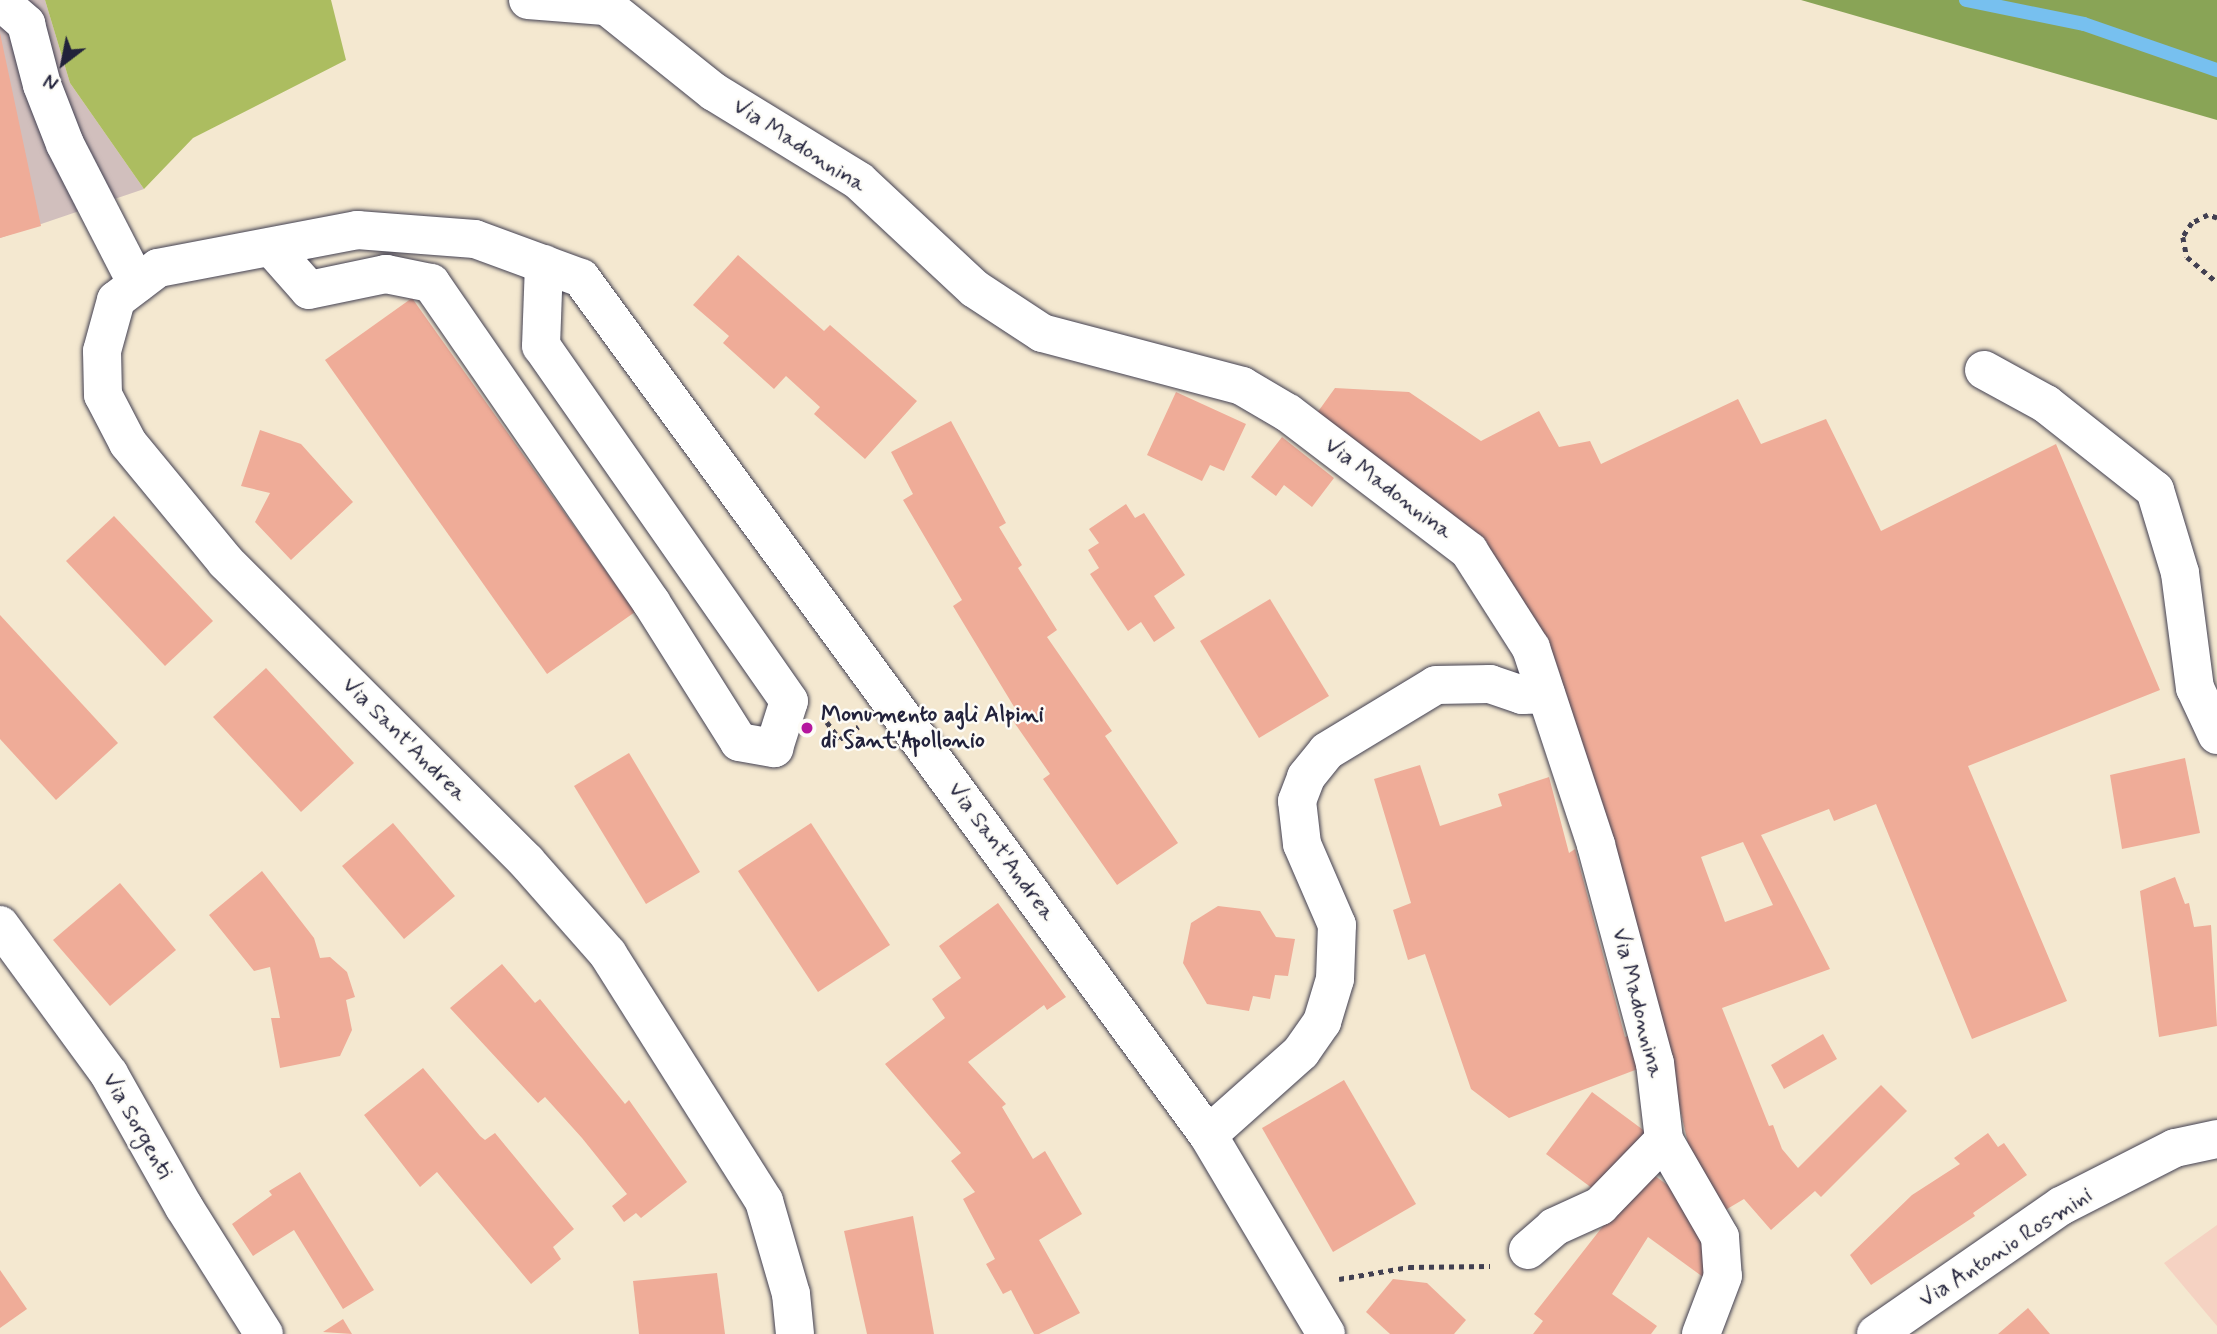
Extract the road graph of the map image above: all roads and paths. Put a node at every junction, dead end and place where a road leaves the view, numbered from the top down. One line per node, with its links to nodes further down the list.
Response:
1 (528, 0): 3 (street)
2 (0, 1): 8 (street)
3 (602, 3): 10 (street, Via Madonnina)
4 (2217, 218): 7 (path)
5 (271, 247): 6 (street, Via Sant'Andrea); 8 (street, Via Sant'Andrea); 11 (street)
6 (544, 264): 11 (street); 12 (street, Via Sant'Andrea)
7 (2217, 282)
8 (137, 284): 21 (street, Via Sant'Andrea)
9 (1984, 370): 13 (street)
10 (1546, 694): 15 (street); 17 (street, Via Madonnina)
11 (789, 701): 12 (path)
12 (894, 703): 15 (street, Via Sant'Andrea)
13 (2217, 735)
14 (0, 925): 20 (street, Via Sorgenti)
15 (1208, 1135): 19 (street, Via Sant'Andrea)
16 (2217, 1139): 24 (street, Via Antonio Rosmini)
17 (1664, 1140): 18 (street); 23 (street, Via Madonnina)
18 (1528, 1251): 19 (path)
19 (1302, 1292): 22 (street, Via Sant'Andrea)
20 (264, 1334)
21 (795, 1334)
22 (1326, 1334)
23 (1701, 1334)
24 (1877, 1334)

